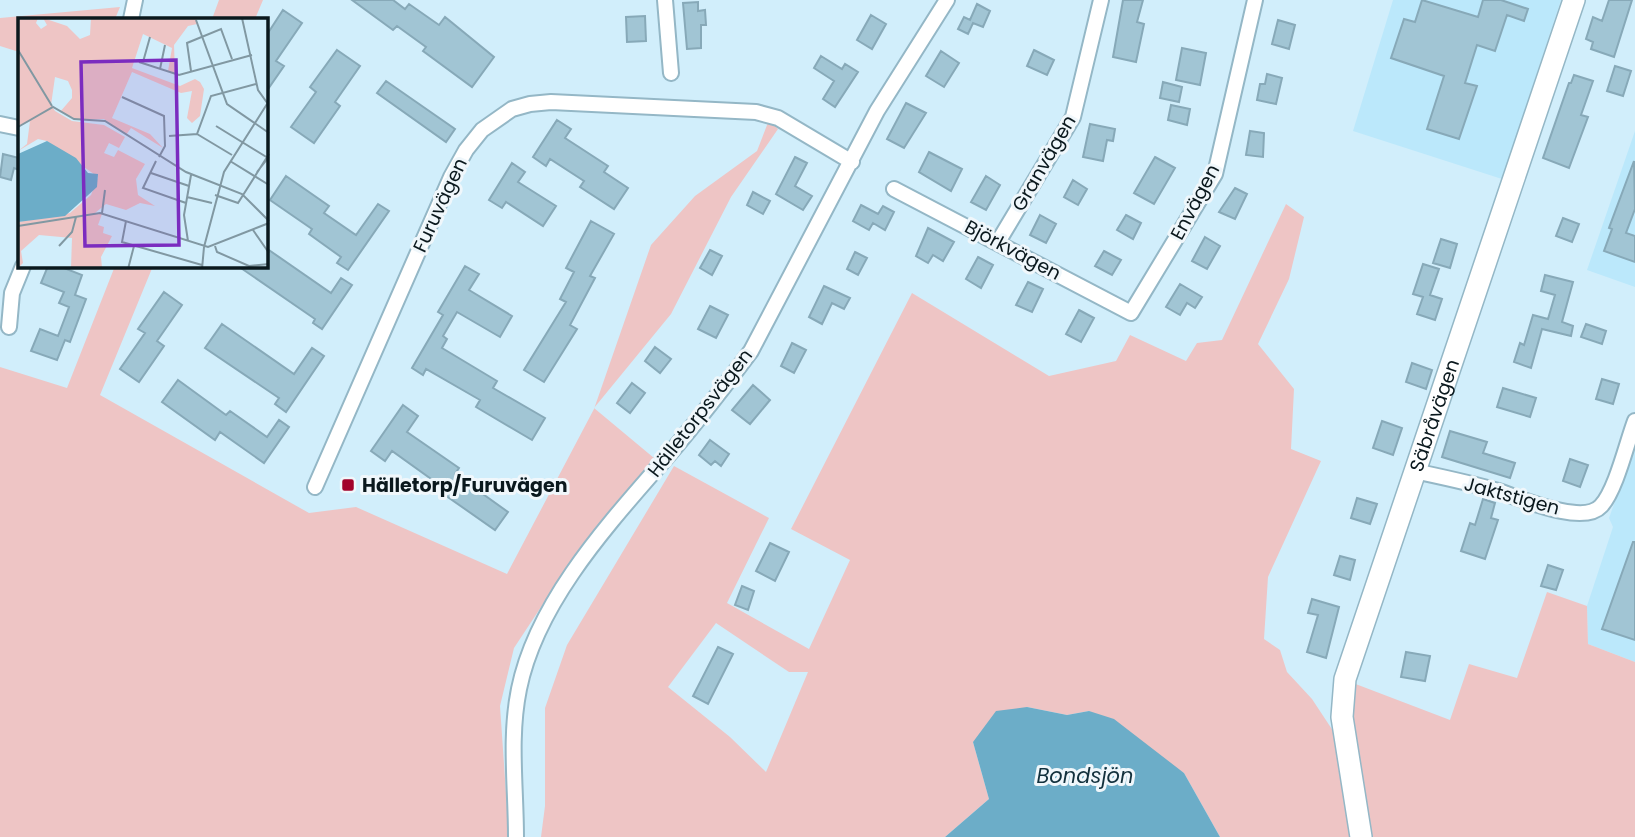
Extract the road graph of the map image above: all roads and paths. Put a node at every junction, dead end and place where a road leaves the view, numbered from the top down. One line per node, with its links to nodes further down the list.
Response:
1 (135, 0): 7 (street)
2 (665, 0): 8 (street)
3 (947, 0): 11 (street, Hälletorpsvägen)
4 (1101, 0): 13 (street, Granvägen)
5 (1255, 0): 16 (street, Envägen)
6 (1574, 0): 19 (main road, Säbråvägen)
7 (131, 18)
8 (671, 73)
9 (0, 124): 10 (street)
10 (18, 128)
11 (852, 162): 20 (street, Furuvägen); 21 (street, Hälletorpsvägen)
12 (894, 189): 13 (street, Björkvägen)
13 (998, 242): 16 (street, Björkvägen)
14 (22, 268): 15 (street)
15 (6, 292): 17 (street)
16 (1131, 313)
17 (9, 327)
18 (1635, 421): 19 (street, Jaktstigen)
19 (1414, 471): 22 (main road, Säbråvägen)
20 (315, 487)
21 (516, 837)
22 (1361, 837)

